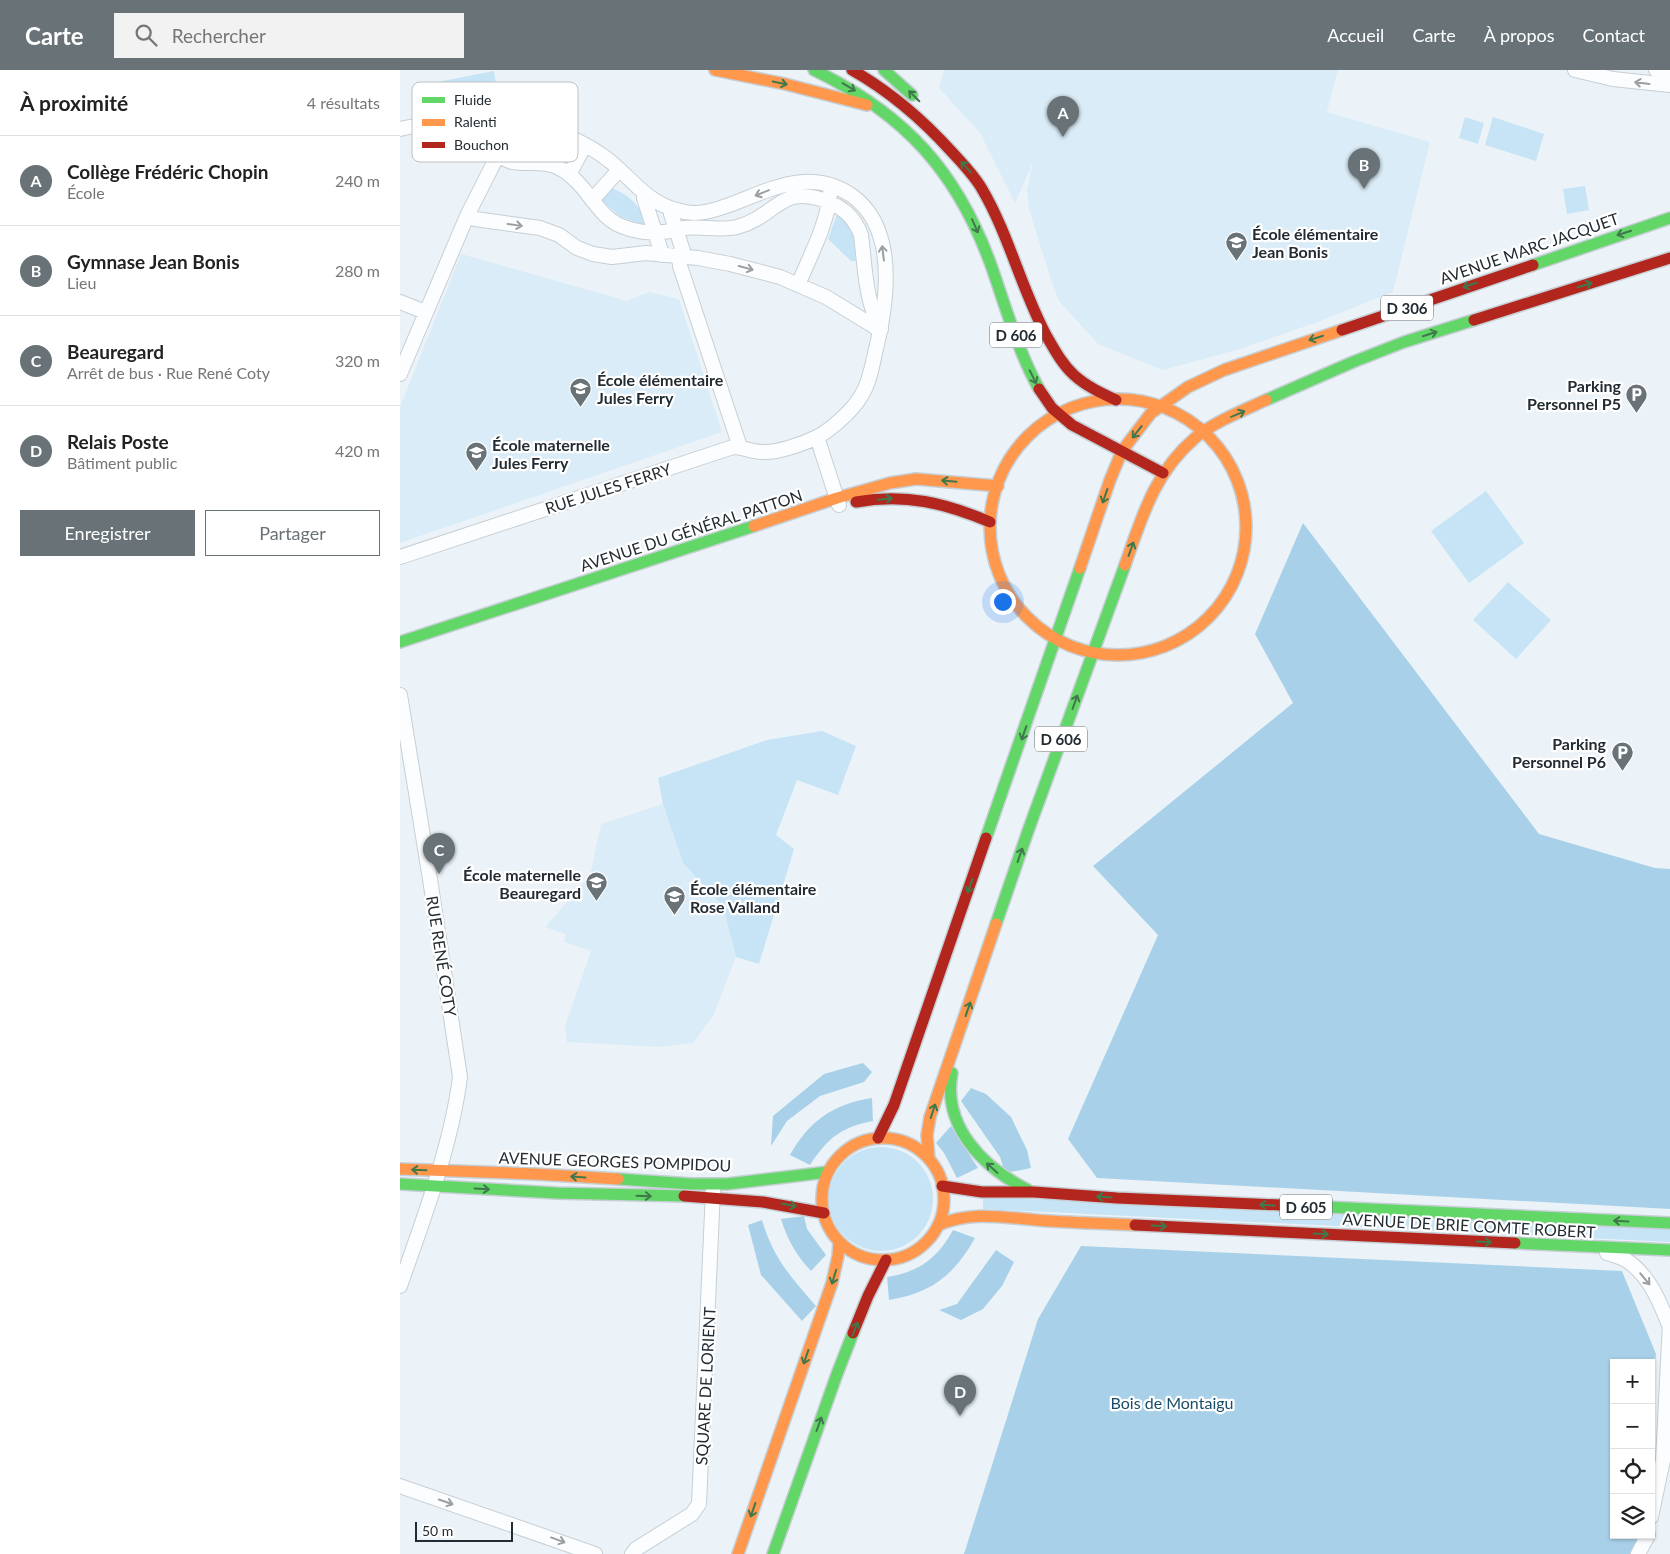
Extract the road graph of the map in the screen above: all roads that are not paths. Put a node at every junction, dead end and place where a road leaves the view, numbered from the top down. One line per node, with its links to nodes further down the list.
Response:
1 (715, 70): 9 (main road, one-way to 9)
2 (814, 70): 9 (main road, D 606, one-way to 9)
3 (852, 70): 12 (main road, D 606)
4 (884, 70): 12 (main road, one-way to 4)
5 (1575, 70): 8 (street, one-way to 5)
6 (1656, 70): 7 (street)
7 (1670, 75)
8 (1670, 85)
9 (881, 109): 43 (main road, D 606, one-way to 43)
10 (578, 142): 11 (street)
11 (586, 145): 13 (street); 19 (street)
12 (951, 150): 37 (main road, D 606, one-way to 12)
13 (578, 160)
14 (495, 162): 27 (street)
15 (514, 162): 16 (street)
16 (538, 162)
17 (538, 162): 20 (street)
18 (577, 162): 20 (street)
19 (619, 170): 22 (street); 23 (street)
20 (570, 175): 23 (street)
21 (831, 185): 24 (street); 26 (street, one-way to 26); 35 (street, RUE JULES FERRY, one-way to 21)
22 (646, 195): 25 (street); 29 (street)
23 (592, 200): 29 (street)
24 (829, 202): 29 (street); 32 (street); 35 (street)
25 (658, 204): 26 (street); 29 (street)
26 (676, 210): 29 (street)
27 (467, 216): 30 (street, one-way to 30); 34 (street)
28 (1670, 218): 37 (main road, AVENUE MARC JACQUET / D 306, one-way to 37)
29 (670, 231): 30 (street); 30 (street)
30 (677, 256): 32 (street, one-way to 32); 42 (street)
31 (1670, 258): 41 (main road, D 306, one-way to 31)
32 (798, 285): 35 (street)
33 (400, 302): 34 (street)
34 (425, 312): 36 (street)
35 (881, 329): 40 (street, RUE JULES FERRY)
36 (400, 374)
37 (1151, 413): 38 (main road, D 606); 43 (main road, D 606, one-way to 43)
38 (1166, 421)
39 (1180, 430): 41 (main road)
40 (817, 437): 42 (street, RUE JULES FERRY); 46 (street)
41 (1195, 438): 44 (main road, D 606)
42 (740, 447): 48 (street, RUE JULES FERRY)
43 (1122, 451): 44 (main road, D 606); 53 (main road, D 606, one-way to 53)
44 (1163, 473): 52 (main road, D 606, one-way to 44)
45 (998, 486): 46 (main road, AVENUE DU GÉNÉRAL PATTON, one-way to 46); 47 (main road); 47 (main road)
46 (838, 503): 47 (main road, AVENUE DU GÉNÉRAL PATTON, one-way to 47); 49 (main road, AVENUE DU GÉNÉRAL PATTON); 50 (main road, AVENUE DU GÉNÉRAL PATTON)
47 (990, 522)
48 (400, 557)
49 (400, 642)
50 (400, 650)
51 (400, 695): 56 (street, RUE RENÉ COTY)
52 (952, 1055): 54 (main road, D 606, one-way to 52); 63 (main road, one-way to 52)
53 (878, 1138): 54 (main road); 57 (main road)
54 (929, 1159): 61 (main road)
55 (400, 1169): 56 (main road, AVENUE GEORGES POMPIDOU, one-way to 55)
56 (438, 1171): 58 (main road, AVENUE GEORGES POMPIDOU); 60 (street, RUE RENÉ COTY)
57 (828, 1172): 62 (main road, AVENUE GEORGES POMPIDOU); 64 (main road)
58 (534, 1174): 60 (main road); 62 (main road, AVENUE GEORGES POMPIDOU, one-way to 58)
59 (400, 1184): 60 (main road, AVENUE GEORGES POMPIDOU)
60 (433, 1185): 62 (main road, AVENUE GEORGES POMPIDOU, one-way to 62); 71 (street, RUE RENÉ COTY)
61 (942, 1186): 63 (main road, AVENUE DE BRIE COMTE ROBERT / D 605); 66 (main road)
62 (713, 1191): 64 (main road, AVENUE GEORGES POMPIDOU, one-way to 64); 77 (street, SQUARE DE LORIENT)
63 (1034, 1192): 65 (main road, AVENUE DE BRIE COMTE ROBERT / D 605, one-way to 63)
64 (824, 1213): 67 (main road)
65 (1670, 1223)
66 (938, 1225): 68 (main road, AVENUE DE BRIE COMTE ROBERT / D 605, one-way to 68); 70 (main road)
67 (839, 1241): 70 (main road); 78 (main road, one-way to 78)
68 (1589, 1247): 69 (main road, AVENUE DE BRIE COMTE ROBERT / D 605); 72 (street, one-way to 72)
69 (1670, 1250)
70 (886, 1260): 79 (main road, one-way to 70)
71 (400, 1286)
72 (1670, 1324): 74 (street)
73 (400, 1486): 76 (street, one-way to 76)
74 (1655, 1498)
75 (1646, 1539): 80 (street)
76 (596, 1554)
77 (632, 1554)
78 (738, 1554)
79 (773, 1554)
80 (1638, 1554)

